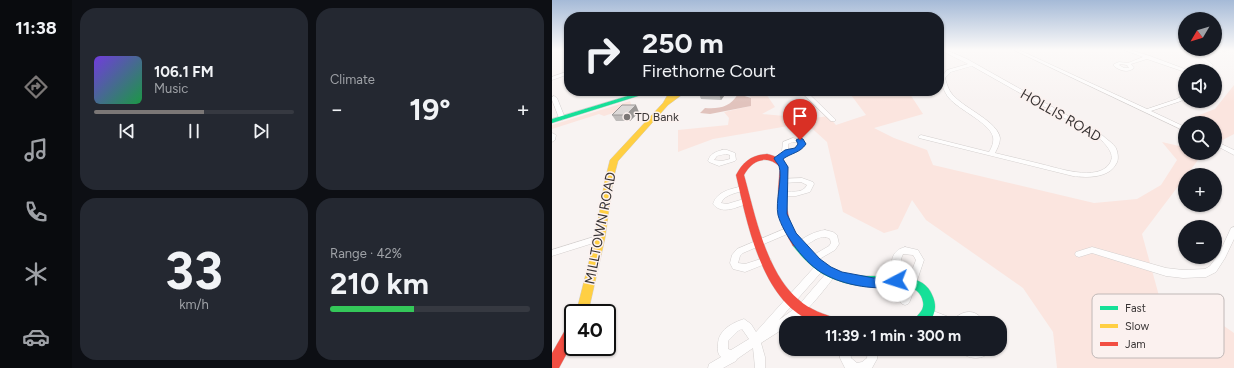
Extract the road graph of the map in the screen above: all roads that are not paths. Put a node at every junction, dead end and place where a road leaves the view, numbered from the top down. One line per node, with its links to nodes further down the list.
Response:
1 (961, 67): 5 (street)
2 (978, 67): 24 (street, HOLLIS ROAD)
3 (1053, 67): 15 (street)
4 (564, 74): 6 (street)
5 (944, 75)
6 (552, 78)
7 (944, 86): 24 (street)
8 (635, 96): 16 (street)
9 (670, 96): 14 (street)
10 (677, 96): 14 (street, MILLTOWN ROAD)
11 (808, 96): 17 (street)
12 (554, 98): 16 (street)
13 (1178, 100): 15 (street)
14 (666, 104): 34 (street, MILLTOWN ROAD)
15 (1146, 111): 19 (street)
16 (562, 118): 18 (street)
17 (834, 120)
18 (552, 121)
19 (1178, 126)
20 (920, 137): 24 (street, HOLLIS ROAD)
21 (1222, 147): 23 (street)
22 (788, 152): 25 (street)
23 (1234, 153)
24 (992, 154)
25 (778, 158): 27 (street); 28 (street)
26 (733, 160): 27 (street)
27 (744, 165): 29 (street)
28 (783, 181): 30 (street); 30 (street)
29 (743, 188): 31 (street); 31 (street)
30 (783, 194): 32 (street)
31 (747, 200): 35 (street)
32 (789, 230): 35 (street); 36 (street)
33 (1234, 231): 38 (street)
34 (600, 238): 37 (street); 47 (street, MILLTOWN ROAD)
35 (760, 242): 40 (street); 40 (street)
36 (800, 245): 39 (street); 39 (street)
37 (552, 253)
38 (1079, 254)
39 (813, 259): 41 (street)
40 (766, 260): 45 (street)
41 (821, 266): 42 (street); 45 (street)
42 (832, 273): 43 (street); 48 (street)
43 (896, 281): 44 (street); 44 (street)
44 (912, 283): 46 (street); 49 (street)
45 (790, 301): 48 (street); 53 (street)
46 (905, 301)
47 (584, 304)
48 (801, 309): 50 (street); 53 (street)
49 (928, 313): 51 (street); 52 (street)
50 (817, 316)
51 (926, 316)
52 (936, 316)
53 (756, 342): 57 (street); 57 (street); 60 (street)
54 (564, 346): 58 (street)
55 (844, 356): 61 (street)
56 (872, 356): 62 (street)
57 (728, 362): 59 (street)
58 (552, 368)
59 (713, 368)
60 (760, 368)
61 (855, 368)
62 (859, 368)

